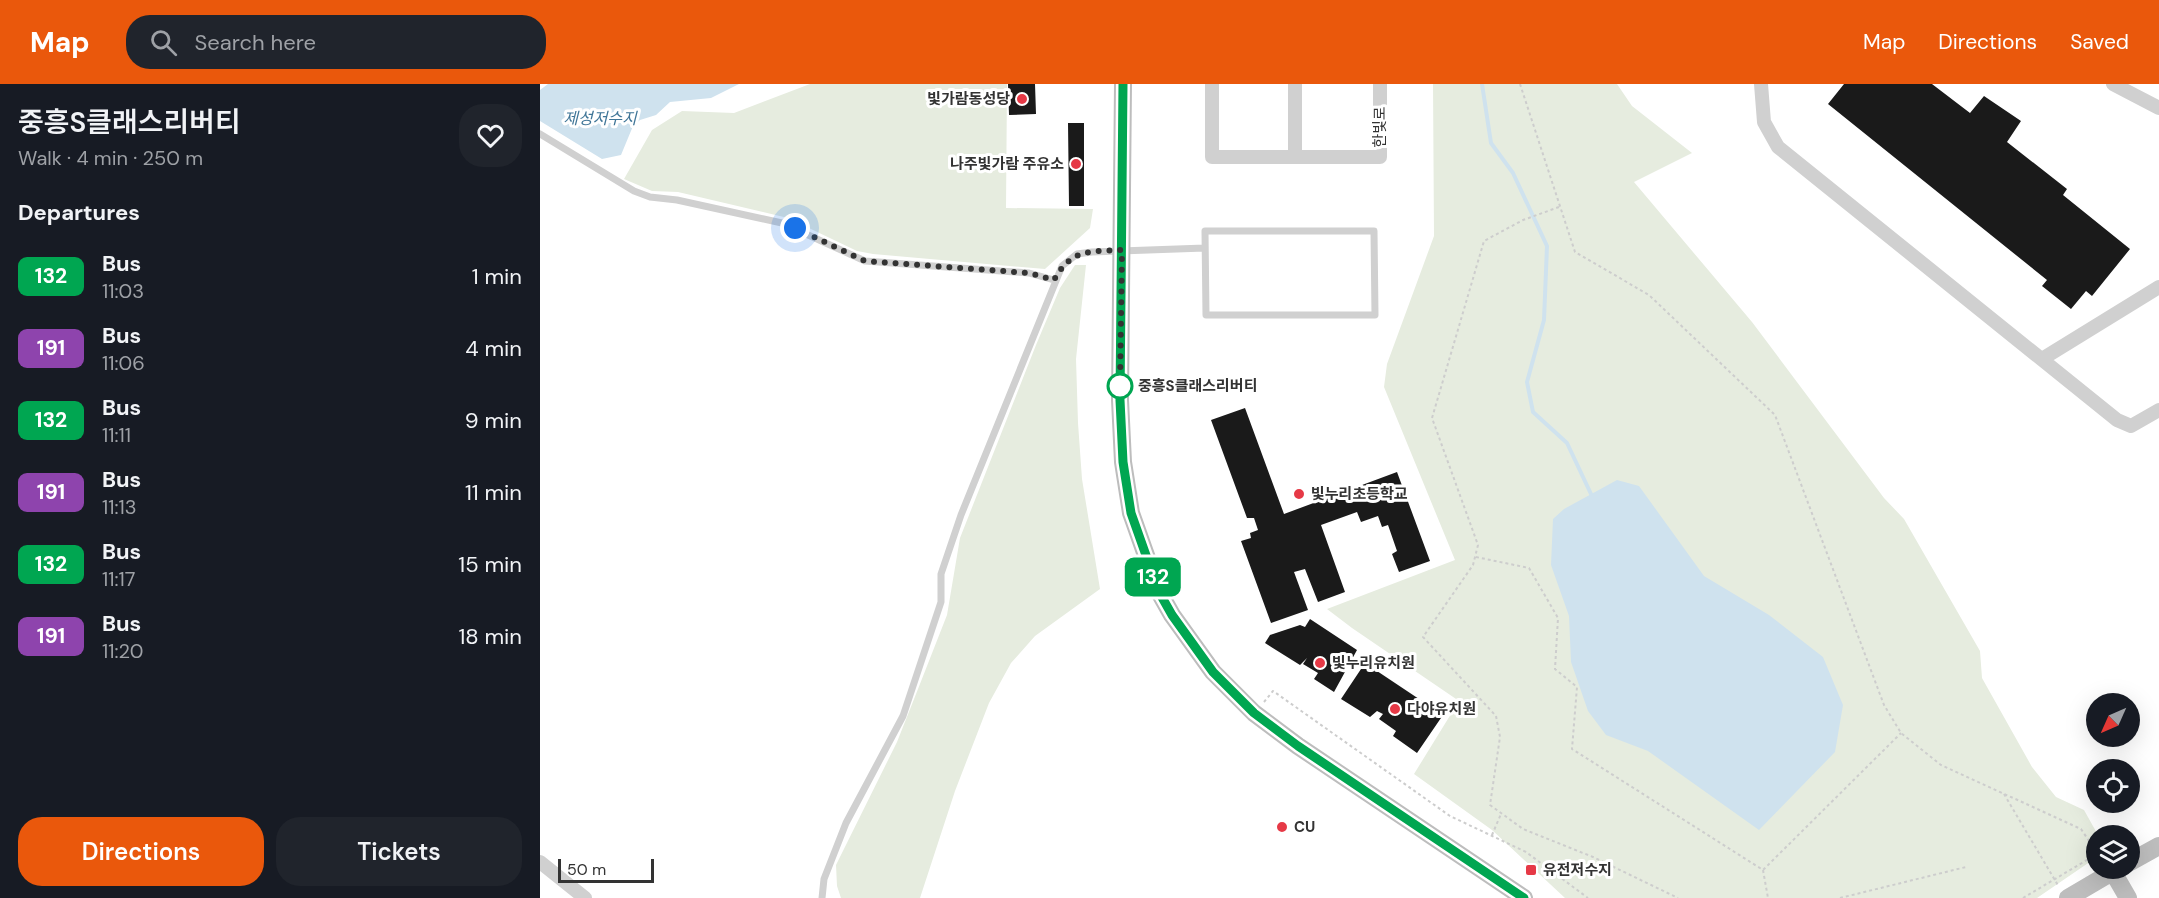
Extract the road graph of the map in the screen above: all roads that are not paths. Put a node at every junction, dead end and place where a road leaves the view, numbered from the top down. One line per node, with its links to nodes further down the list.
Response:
1 (1123, 84): 11 (street)
2 (1212, 84): 9 (street, 한빛로)
3 (1294, 84): 9 (street)
4 (1380, 84): 9 (street, 한빛로)
5 (1761, 84): 14 (street)
6 (2114, 84): 7 (street)
7 (2159, 108)
8 (540, 134): 12 (lane)
9 (1294, 157)
10 (1205, 248): 10 (lane); 11 (lane)
11 (1122, 250): 12 (lane); 24 (street)
12 (1054, 280): 23 (lane)
13 (2159, 287): 14 (street)
14 (2042, 359): 15 (street)
15 (2159, 410)
16 (2159, 846): 17 (street)
17 (2140, 856)
18 (540, 862): 22 (street)
19 (2098, 879): 21 (street)
20 (2114, 879): 25 (street)
21 (2064, 893)
22 (585, 898)
23 (822, 898)
24 (1524, 898)
25 (2128, 898)

